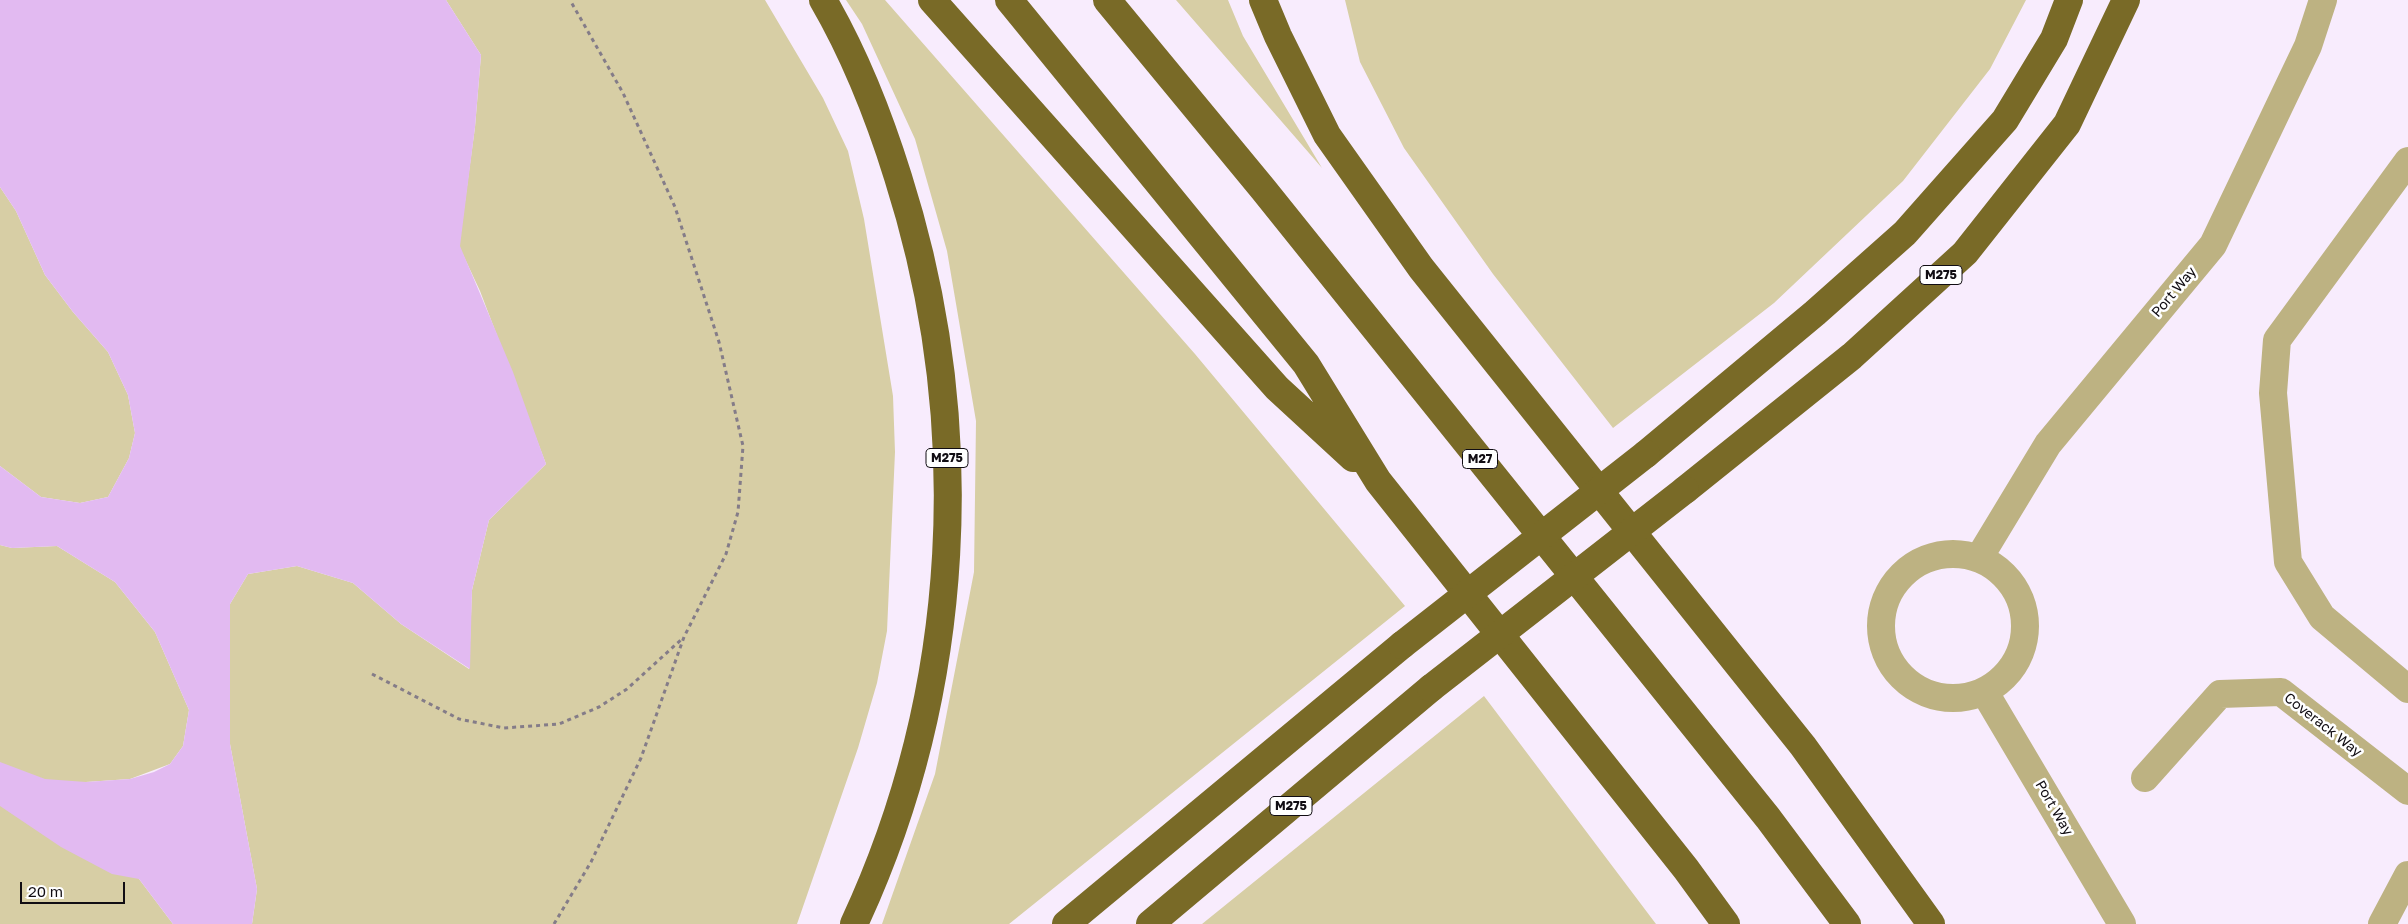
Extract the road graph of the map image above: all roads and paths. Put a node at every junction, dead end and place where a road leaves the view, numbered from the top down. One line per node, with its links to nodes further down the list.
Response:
1 (570, 0): 13 (path)
2 (823, 0): 21 (highway, M275)
3 (932, 0): 11 (highway)
4 (1009, 0): 11 (highway)
5 (1107, 0): 25 (highway, M27)
6 (1263, 0): 26 (highway)
7 (2070, 0): 22 (highway, bridge)
8 (2126, 0): 23 (highway, M275, bridge)
9 (2323, 0): 12 (street, Port Way)
10 (2408, 161): 15 (street)
11 (1378, 481): 24 (highway)
12 (1979, 558): 16 (street); 16 (street)
13 (684, 637): 14 (path); 20 (path)
14 (372, 674)
15 (2408, 689)
16 (1984, 692): 27 (street, Port Way)
17 (2145, 778): 18 (street, Coverack Way)
18 (2408, 791)
19 (2408, 875): 28 (street)
20 (554, 924)
21 (854, 924)
22 (1066, 924)
23 (1150, 924)
24 (1726, 924)
25 (1847, 924)
26 (1931, 924)
27 (2122, 924)
28 (2382, 924)

